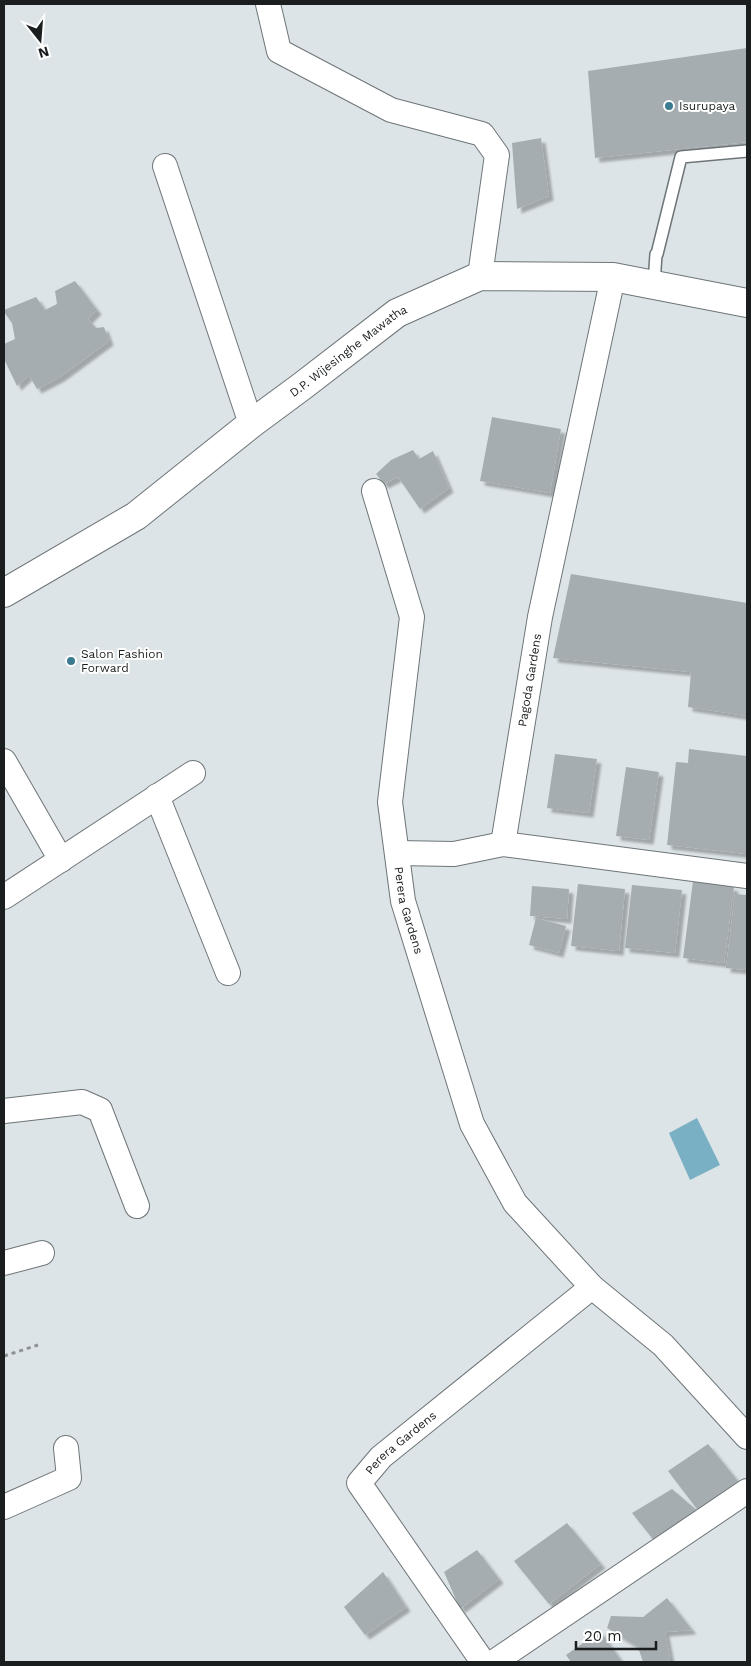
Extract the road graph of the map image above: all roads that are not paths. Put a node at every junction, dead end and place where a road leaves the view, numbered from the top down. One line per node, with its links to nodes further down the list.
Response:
1 (268, 4): 4 (street)
2 (747, 151): 6 (lane)
3 (165, 166): 8 (street)
4 (480, 276): 5 (main road, D.P. Wijesinghe Mawatha); 8 (main road, D.P. Wijesinghe Mawatha)
5 (613, 277): 6 (main road, D.P. Wijesinghe Mawatha); 14 (street, Pagoda Gardens)
6 (654, 284): 7 (main road, D.P. Wijesinghe Mawatha)
7 (747, 302)
8 (251, 424): 10 (main road, D.P. Wijesinghe Mawatha)
9 (374, 490): 15 (street, Perera Gardens)
10 (4, 593)
11 (4, 761): 16 (street)
12 (193, 773): 13 (street)
13 (157, 796): 16 (street); 19 (street)
14 (503, 844): 15 (street); 17 (street)
15 (397, 853): 24 (street, Perera Gardens)
16 (61, 860): 18 (street)
17 (747, 876)
18 (4, 897)
19 (228, 973)
20 (4, 1111): 21 (street)
21 (137, 1206)
22 (42, 1253): 23 (street)
23 (4, 1262)
24 (592, 1287): 25 (street, Perera Gardens); 29 (street, Perera Gardens)
25 (747, 1437)
26 (66, 1448): 28 (street)
27 (747, 1491): 30 (street)
28 (4, 1507)
29 (483, 1662)
30 (494, 1662)

